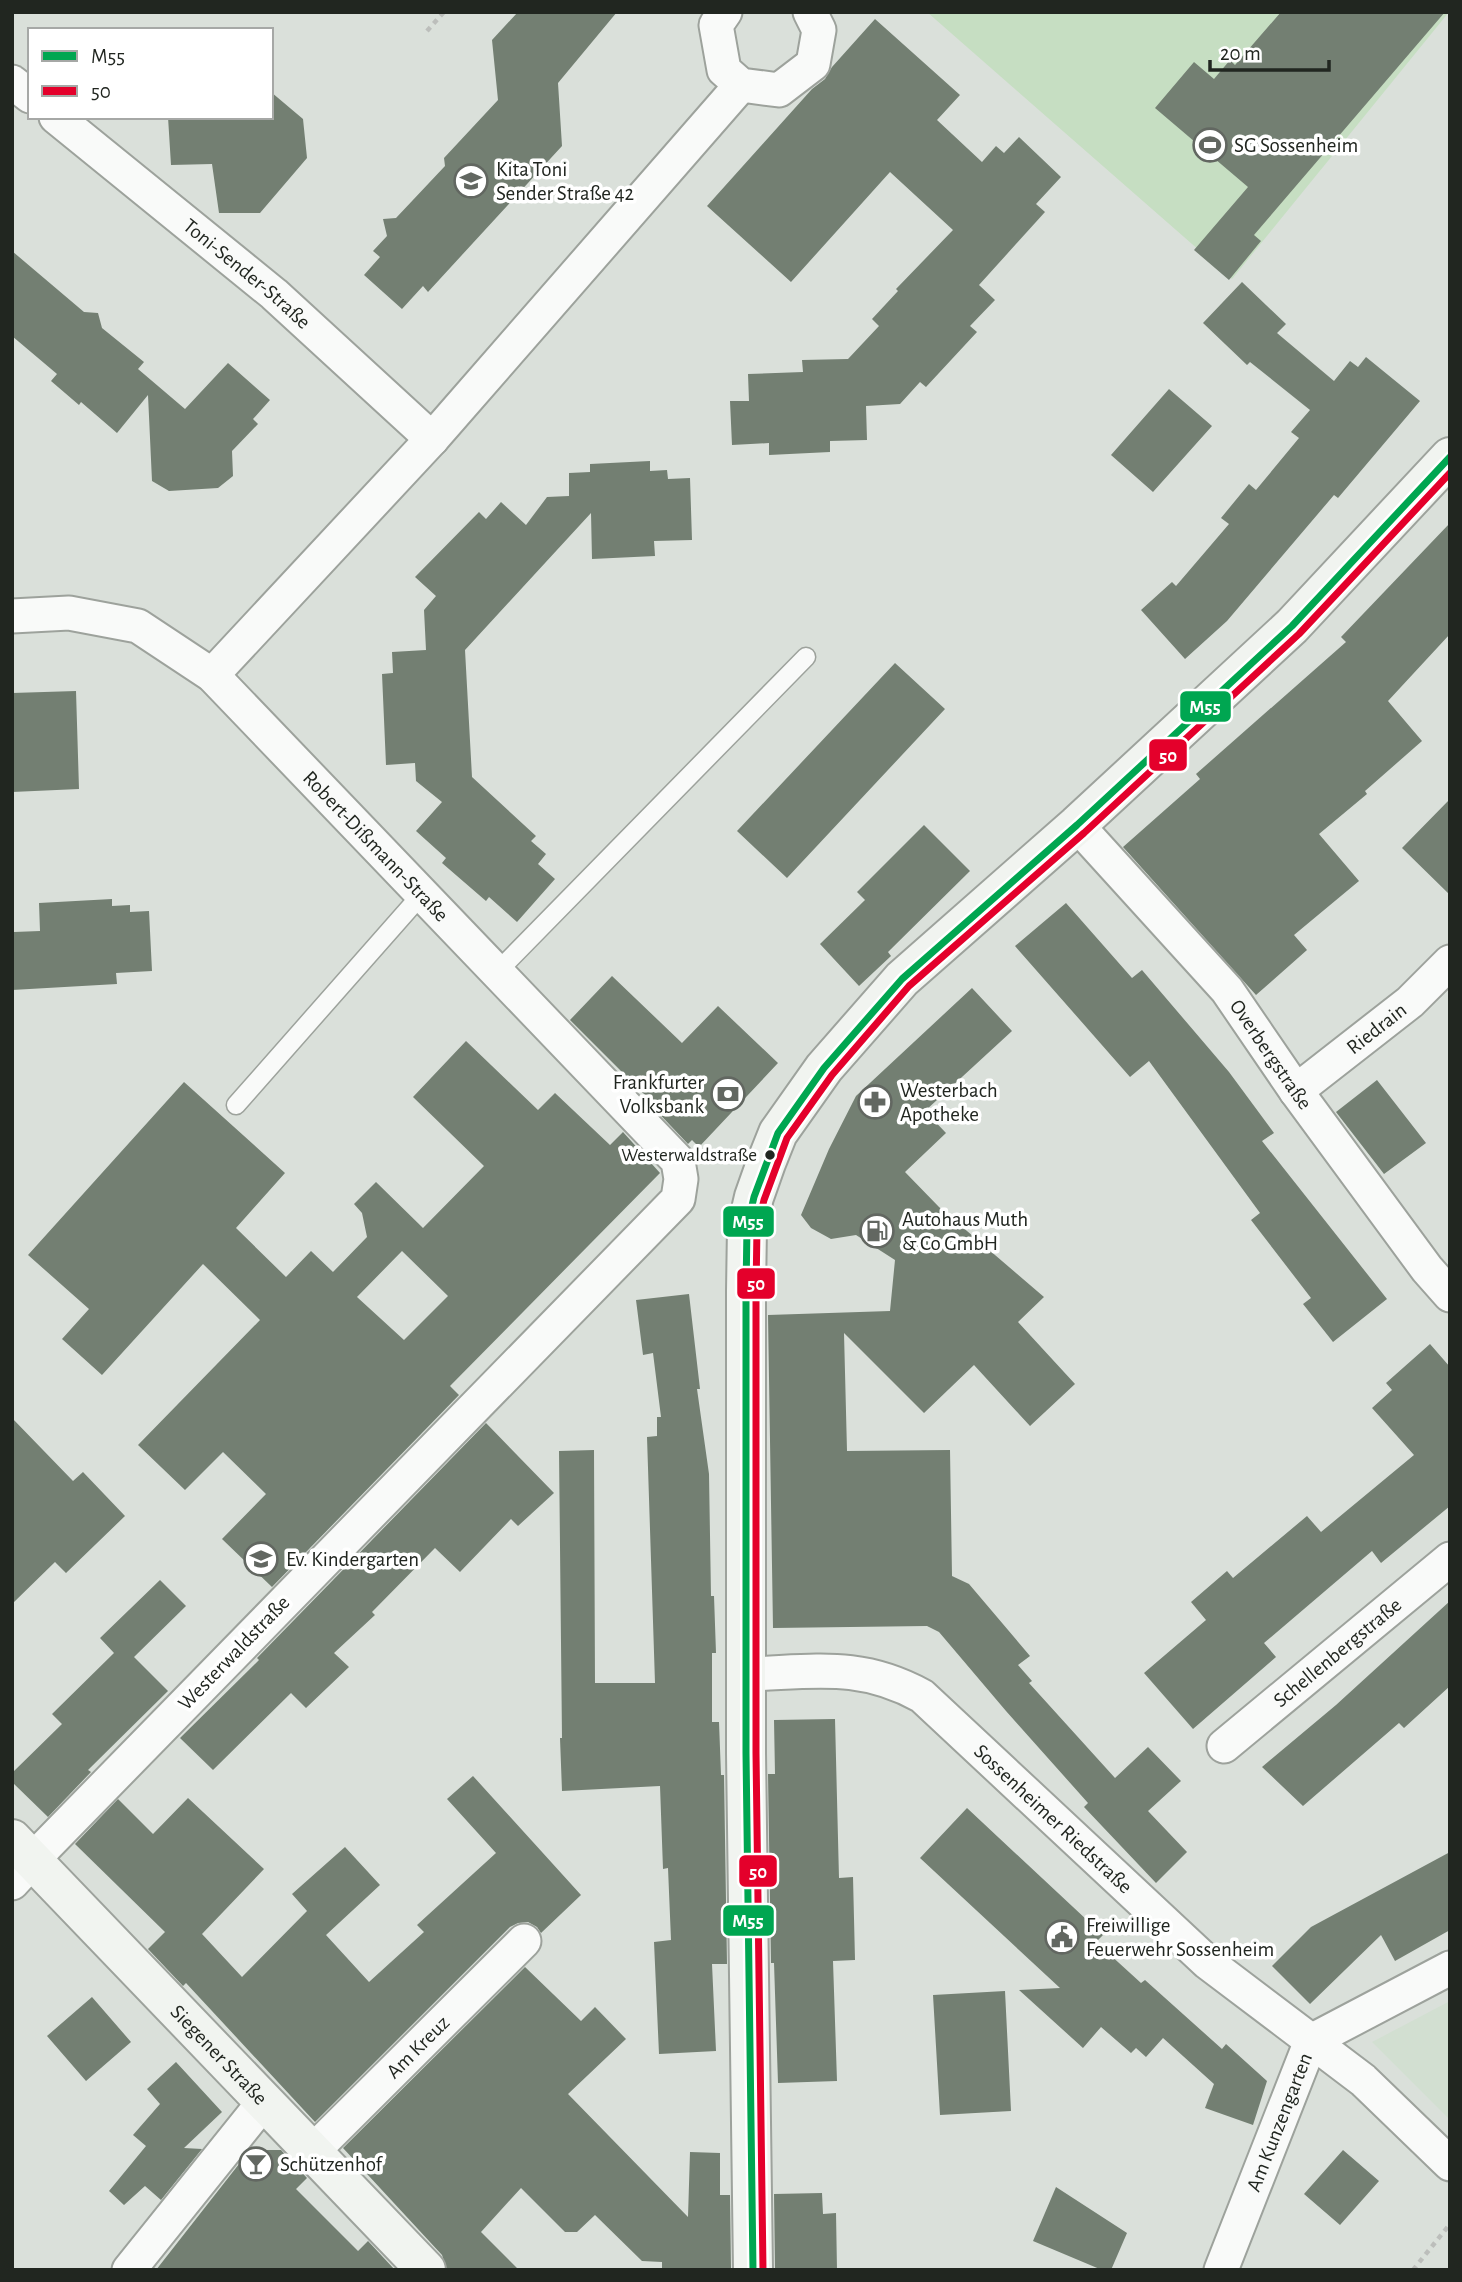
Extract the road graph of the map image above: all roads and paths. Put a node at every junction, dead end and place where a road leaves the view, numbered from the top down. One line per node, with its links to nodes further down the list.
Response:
1 (444, 12): 4 (path)
2 (725, 12): 6 (street)
3 (810, 12): 6 (street)
4 (427, 31)
5 (12, 82): 7 (street)
6 (741, 85): 9 (street)
7 (28, 94)
8 (58, 119): 9 (street, Toni-Sender-Straße)
9 (432, 439): 13 (street)
10 (1450, 457): 14 (main road)
11 (12, 617): 13 (street, Robert-Dißmann-Straße)
12 (806, 656): 17 (lane)
13 (212, 675): 15 (street, Robert-Dißmann-Straße)
14 (1077, 825): 18 (street, Overbergstraße); 23 (main road)
15 (422, 894): 17 (street, Robert-Dißmann-Straße); 19 (lane)
16 (1450, 962): 18 (street, Riedrain)
17 (497, 972): 20 (street, Robert-Dißmann-Straße)
18 (1296, 1091): 21 (street, Overbergstraße)
19 (236, 1105)
20 (681, 1178): 25 (street, Westerwaldstraße)
21 (1450, 1295)
22 (1450, 1559): 24 (street, Schellenbergstraße)
23 (747, 1674): 28 (street, Sossenheimer Riedstraße); 35 (main road)
24 (1224, 1746)
25 (19, 1860): 29 (main road, Siegener Straße)
26 (524, 1941): 30 (street, Am Kreuz)
27 (1450, 1968): 28 (street, Am Kunzengarten)
28 (1311, 2041): 31 (street, Sossenheimer Riedstraße); 36 (street, Am Kunzengarten)
29 (264, 2103): 30 (main road, Siegener Straße); 33 (street)
30 (312, 2152): 34 (main road, Siegener Straße)
31 (1450, 2164)
32 (1450, 2224): 37 (path)
33 (129, 2270)
34 (426, 2270)
35 (753, 2270)
36 (1221, 2270)
37 (1413, 2270)

